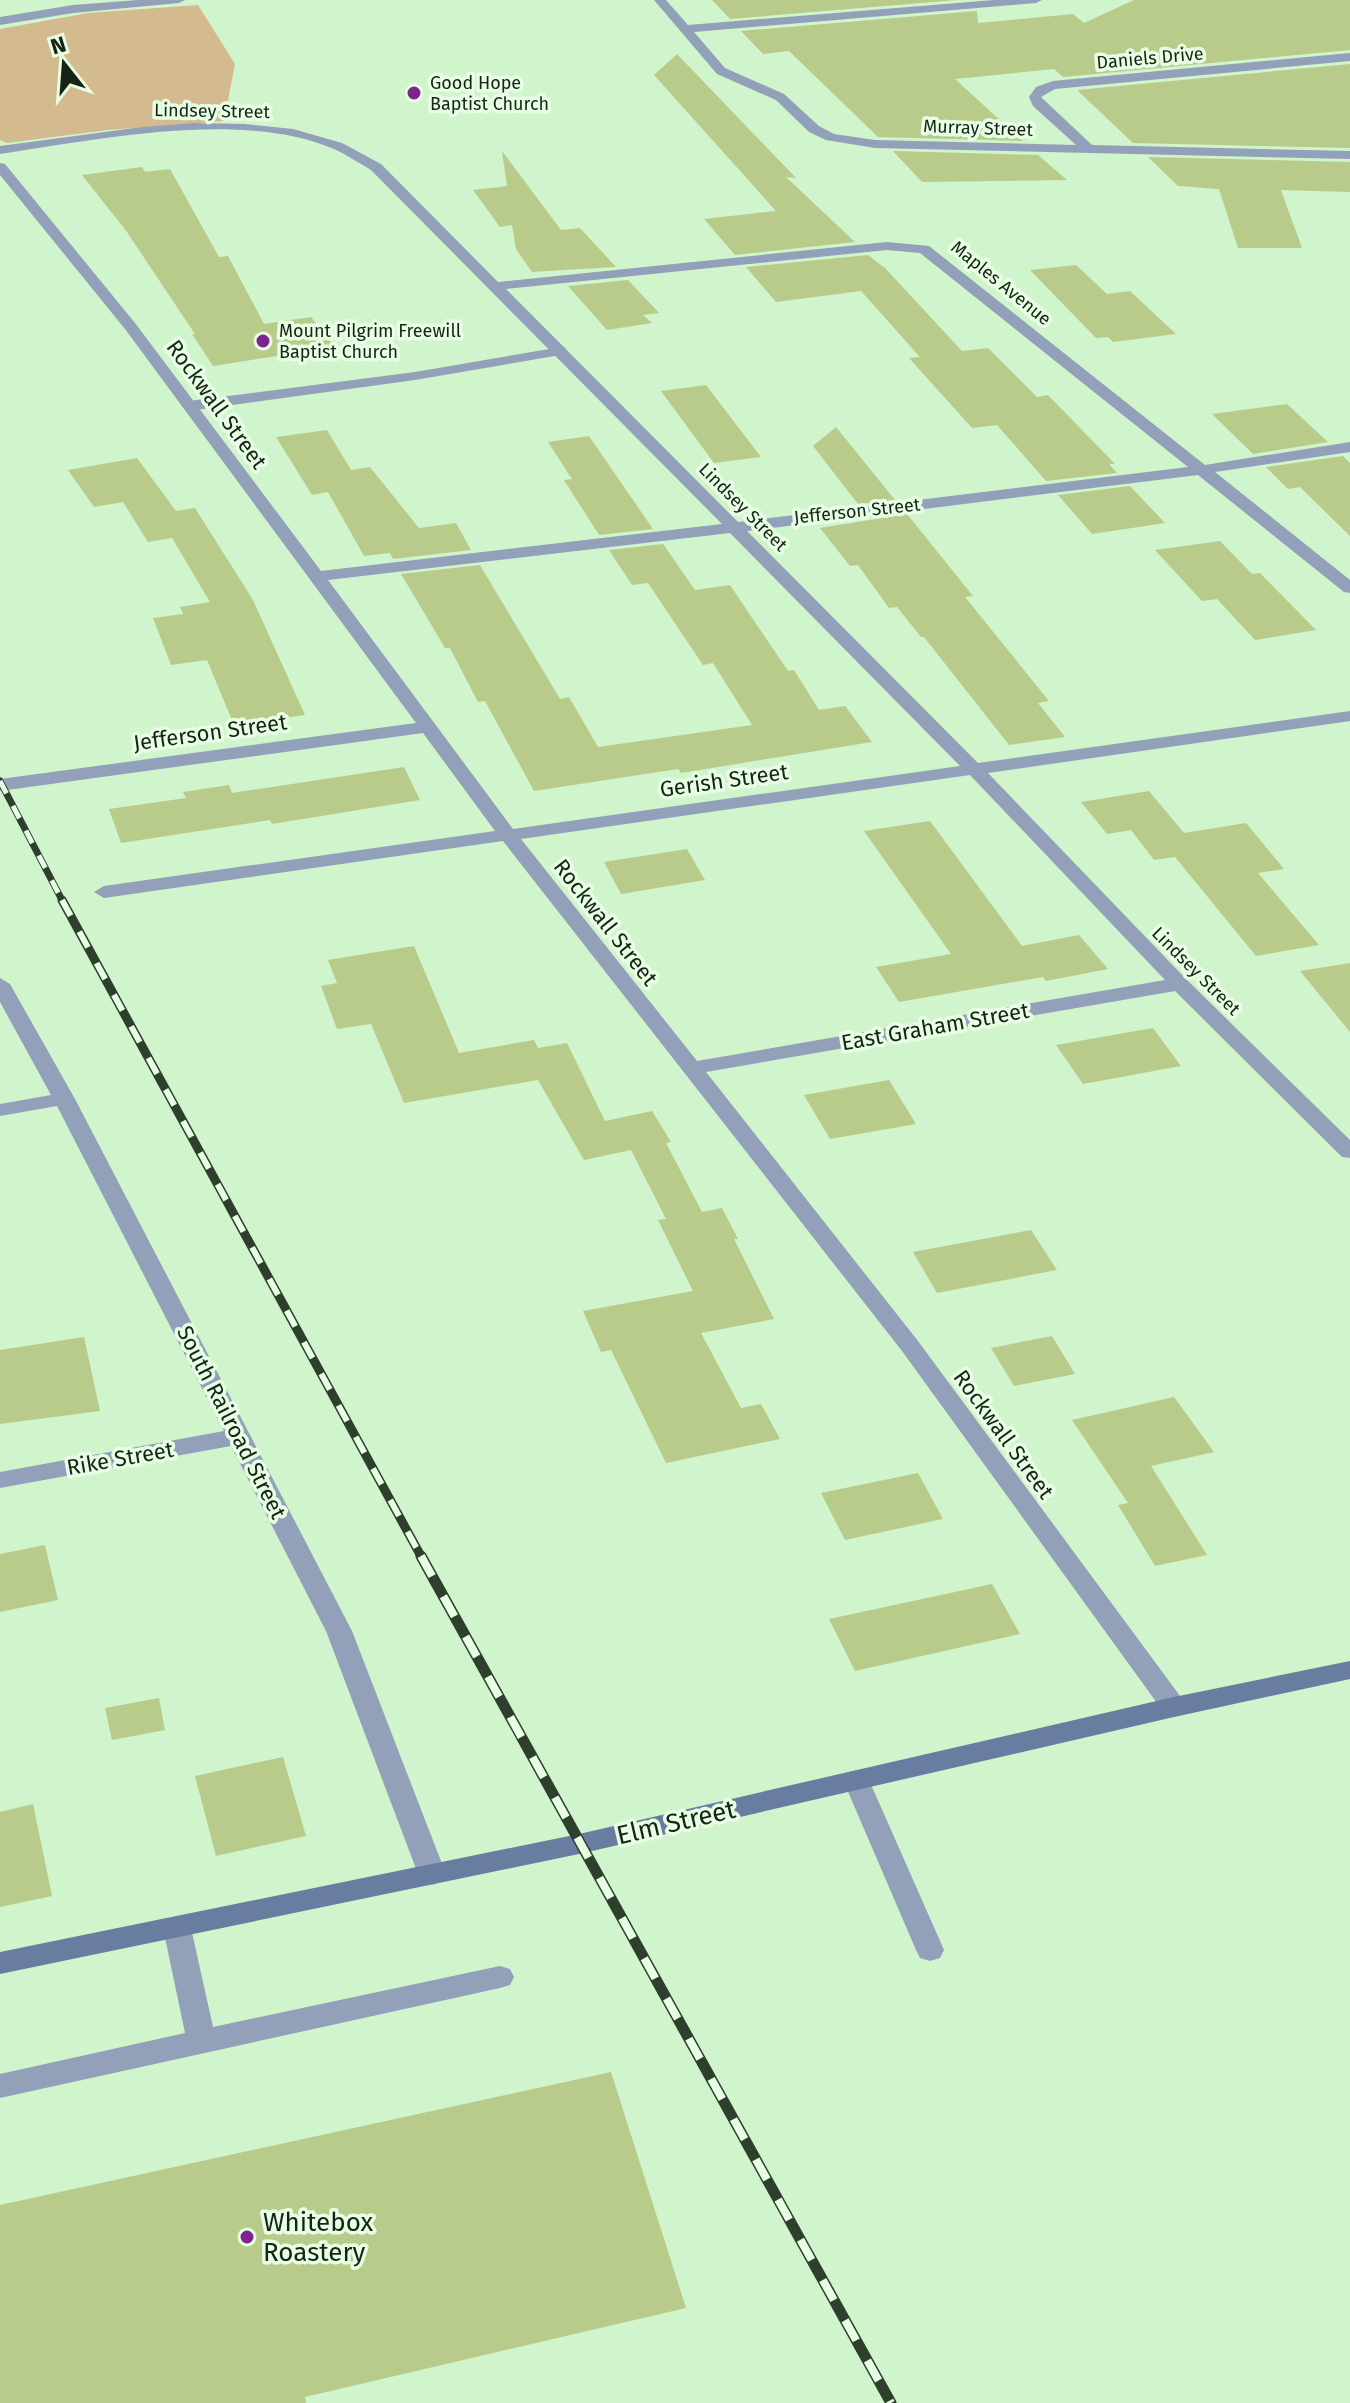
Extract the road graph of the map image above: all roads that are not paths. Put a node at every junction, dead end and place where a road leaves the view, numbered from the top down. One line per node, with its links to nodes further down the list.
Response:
1 (179, 0): 4 (street)
2 (660, 0): 6 (street, Murray Street)
3 (1036, 0): 6 (street)
4 (162, 1): 5 (street)
5 (0, 21)
6 (685, 29): 9 (street, Murray Street)
7 (1350, 57): 9 (street, Daniels Drive)
8 (0, 150): 12 (street, Lindsey Street)
9 (1090, 150): 10 (street, Murray Street)
10 (1350, 155)
11 (0, 167): 14 (street, Rockwall Street)
12 (497, 286): 13 (street, Lindsey Street); 16 (street, Maples Avenue)
13 (561, 351): 14 (street); 17 (street, Lindsey Street)
14 (189, 406): 18 (street, Rockwall Street)
15 (1350, 447): 16 (street, Jefferson Street)
16 (1200, 468): 17 (street, Jefferson Street); 19 (street, Maples Avenue)
17 (733, 525): 18 (street, Jefferson Street); 22 (street, Lindsey Street)
18 (315, 577): 21 (street, Rockwall Street)
19 (1350, 588)
20 (1350, 716): 22 (street, Gerish Street)
21 (427, 727): 23 (street, Jefferson Street); 24 (street, Rockwall Street)
22 (974, 769): 24 (street, Gerish Street); 27 (street, Lindsey Street)
23 (0, 785)
24 (508, 835): 25 (street, Gerish Street); 28 (street, Rockwall Street)
25 (104, 892)
26 (0, 984): 29 (street, South Railroad Street)
27 (1180, 984): 28 (street, East Graham Street); 31 (street, Lindsey Street)
28 (689, 1069): 35 (street, Rockwall Street)
29 (64, 1099): 30 (street); 32 (street, South Railroad Street)
30 (0, 1110)
31 (1350, 1152)
32 (240, 1436): 33 (street, Rike Street); 37 (street, South Railroad Street)
33 (0, 1480)
34 (1350, 1670): 35 (main road, Elm Street)
35 (1174, 1707): 36 (main road, Elm Street)
36 (856, 1780): 37 (main road, Elm Street); 39 (street)
37 (432, 1874): 38 (main road, Elm Street)
38 (177, 1928): 40 (main road, Elm Street); 42 (street)
39 (930, 1950)
40 (0, 1963)
41 (500, 1977): 42 (street)
42 (201, 2041): 43 (street)
43 (0, 2086)

